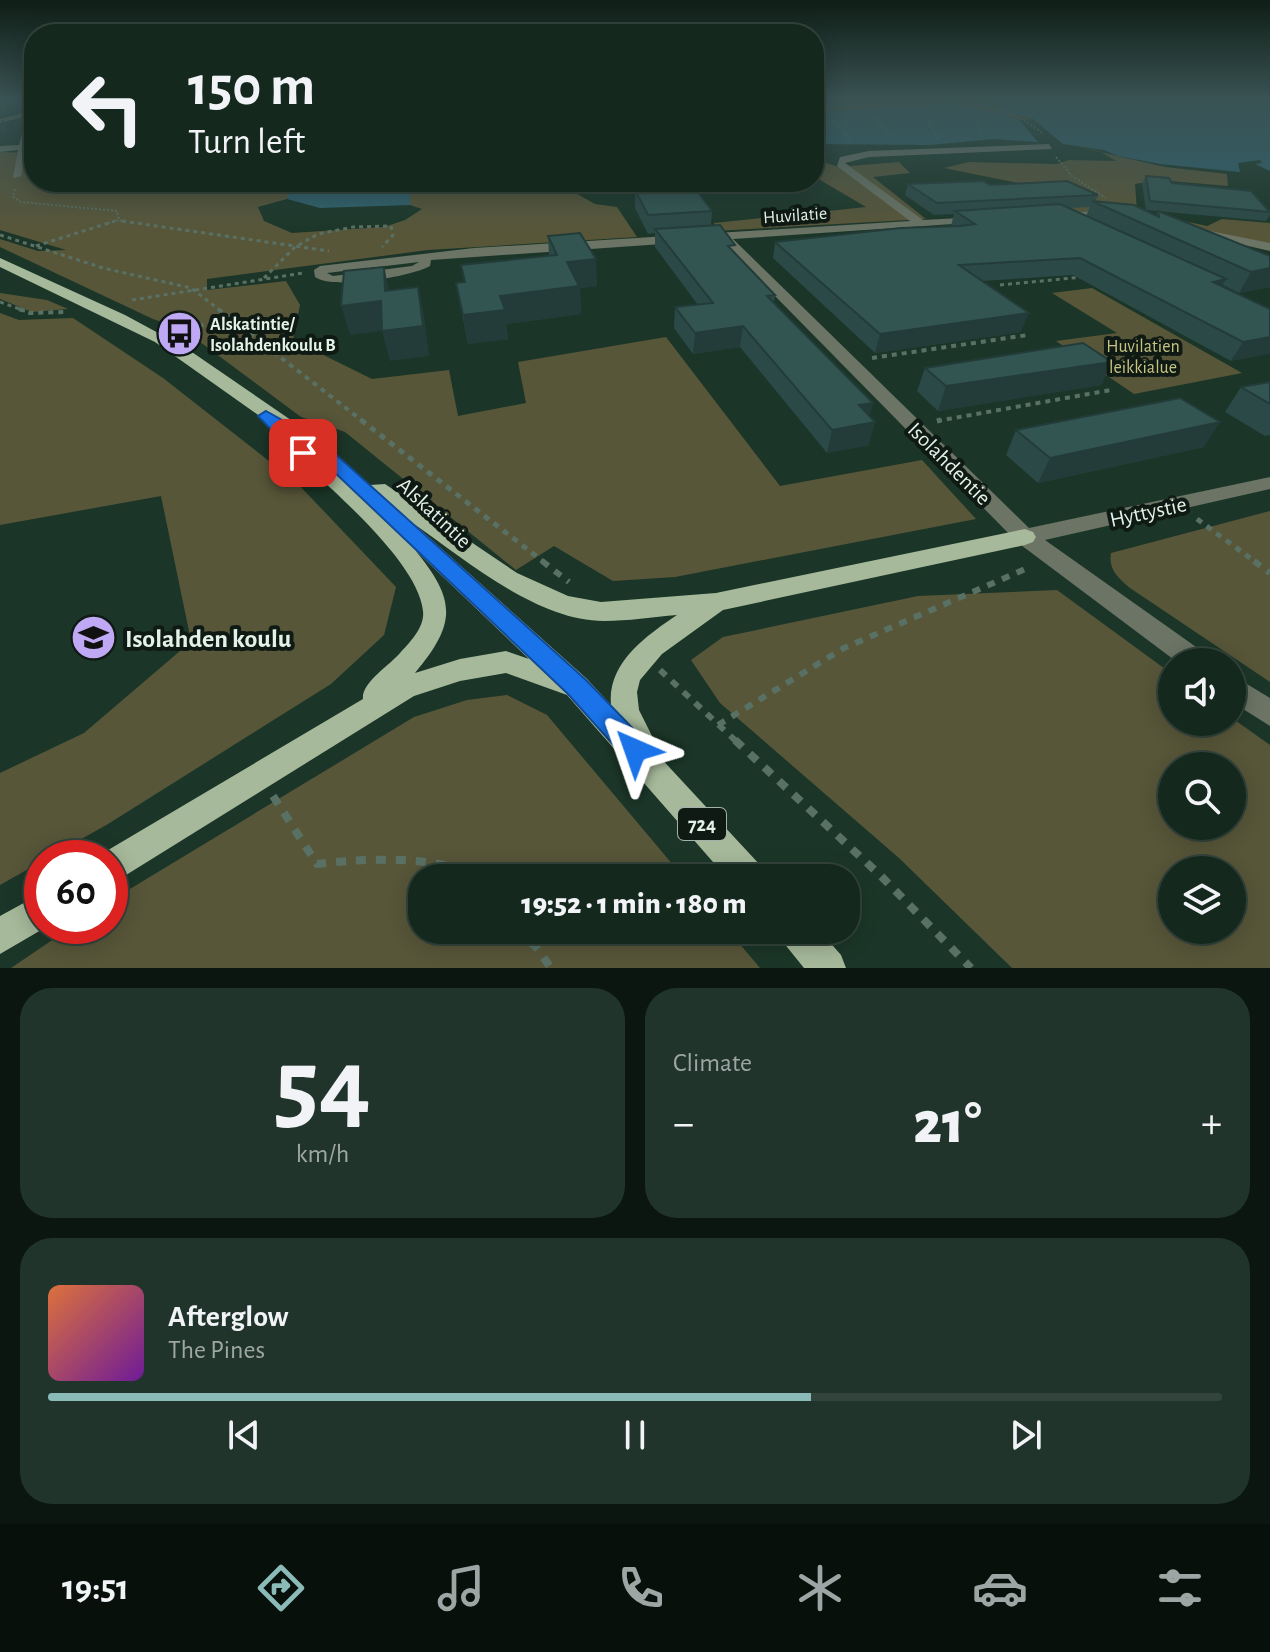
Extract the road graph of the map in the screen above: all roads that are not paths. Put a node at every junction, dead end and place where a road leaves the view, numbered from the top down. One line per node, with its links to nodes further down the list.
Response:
1 (23, 147): 3 (street); 4 (street)
2 (1049, 147): 9 (street)
3 (0, 149)
4 (16, 176)
5 (1056, 214): 6 (street); 7 (street); 10 (street)
6 (1041, 215)
7 (1129, 218)
8 (997, 219): 9 (street, Huvilatie)
9 (921, 224): 12 (street, Huvilatie)
10 (1083, 227)
11 (1183, 229): 13 (street)
12 (725, 238): 15 (street, Huvilatie); 19 (street, Isolahdentie)
13 (1270, 247)
14 (0, 264): 16 (main road, Alskatintie / 724)
15 (320, 270)
16 (266, 416): 17 (main road, Alskatintie / 724); 25 (main road)
17 (316, 446): 20 (main road); 22 (main road, Alskatintie / 724)
18 (1270, 483): 19 (street, Hyttystie)
19 (1025, 537): 20 (main road); 21 (street, Isolahdentie)
20 (716, 602): 26 (main road)
21 (1177, 648)
22 (577, 687): 25 (main road); 26 (main road, Alskatintie / 724)
23 (1246, 697): 24 (street)
24 (1270, 714)
25 (328, 734): 27 (main road)
26 (655, 771): 28 (main road, Alskatintie / 724)
27 (128, 857)
28 (737, 864)
29 (24, 921): 30 (main road)
30 (0, 936)
31 (807, 944): 32 (main road)
32 (828, 968)

